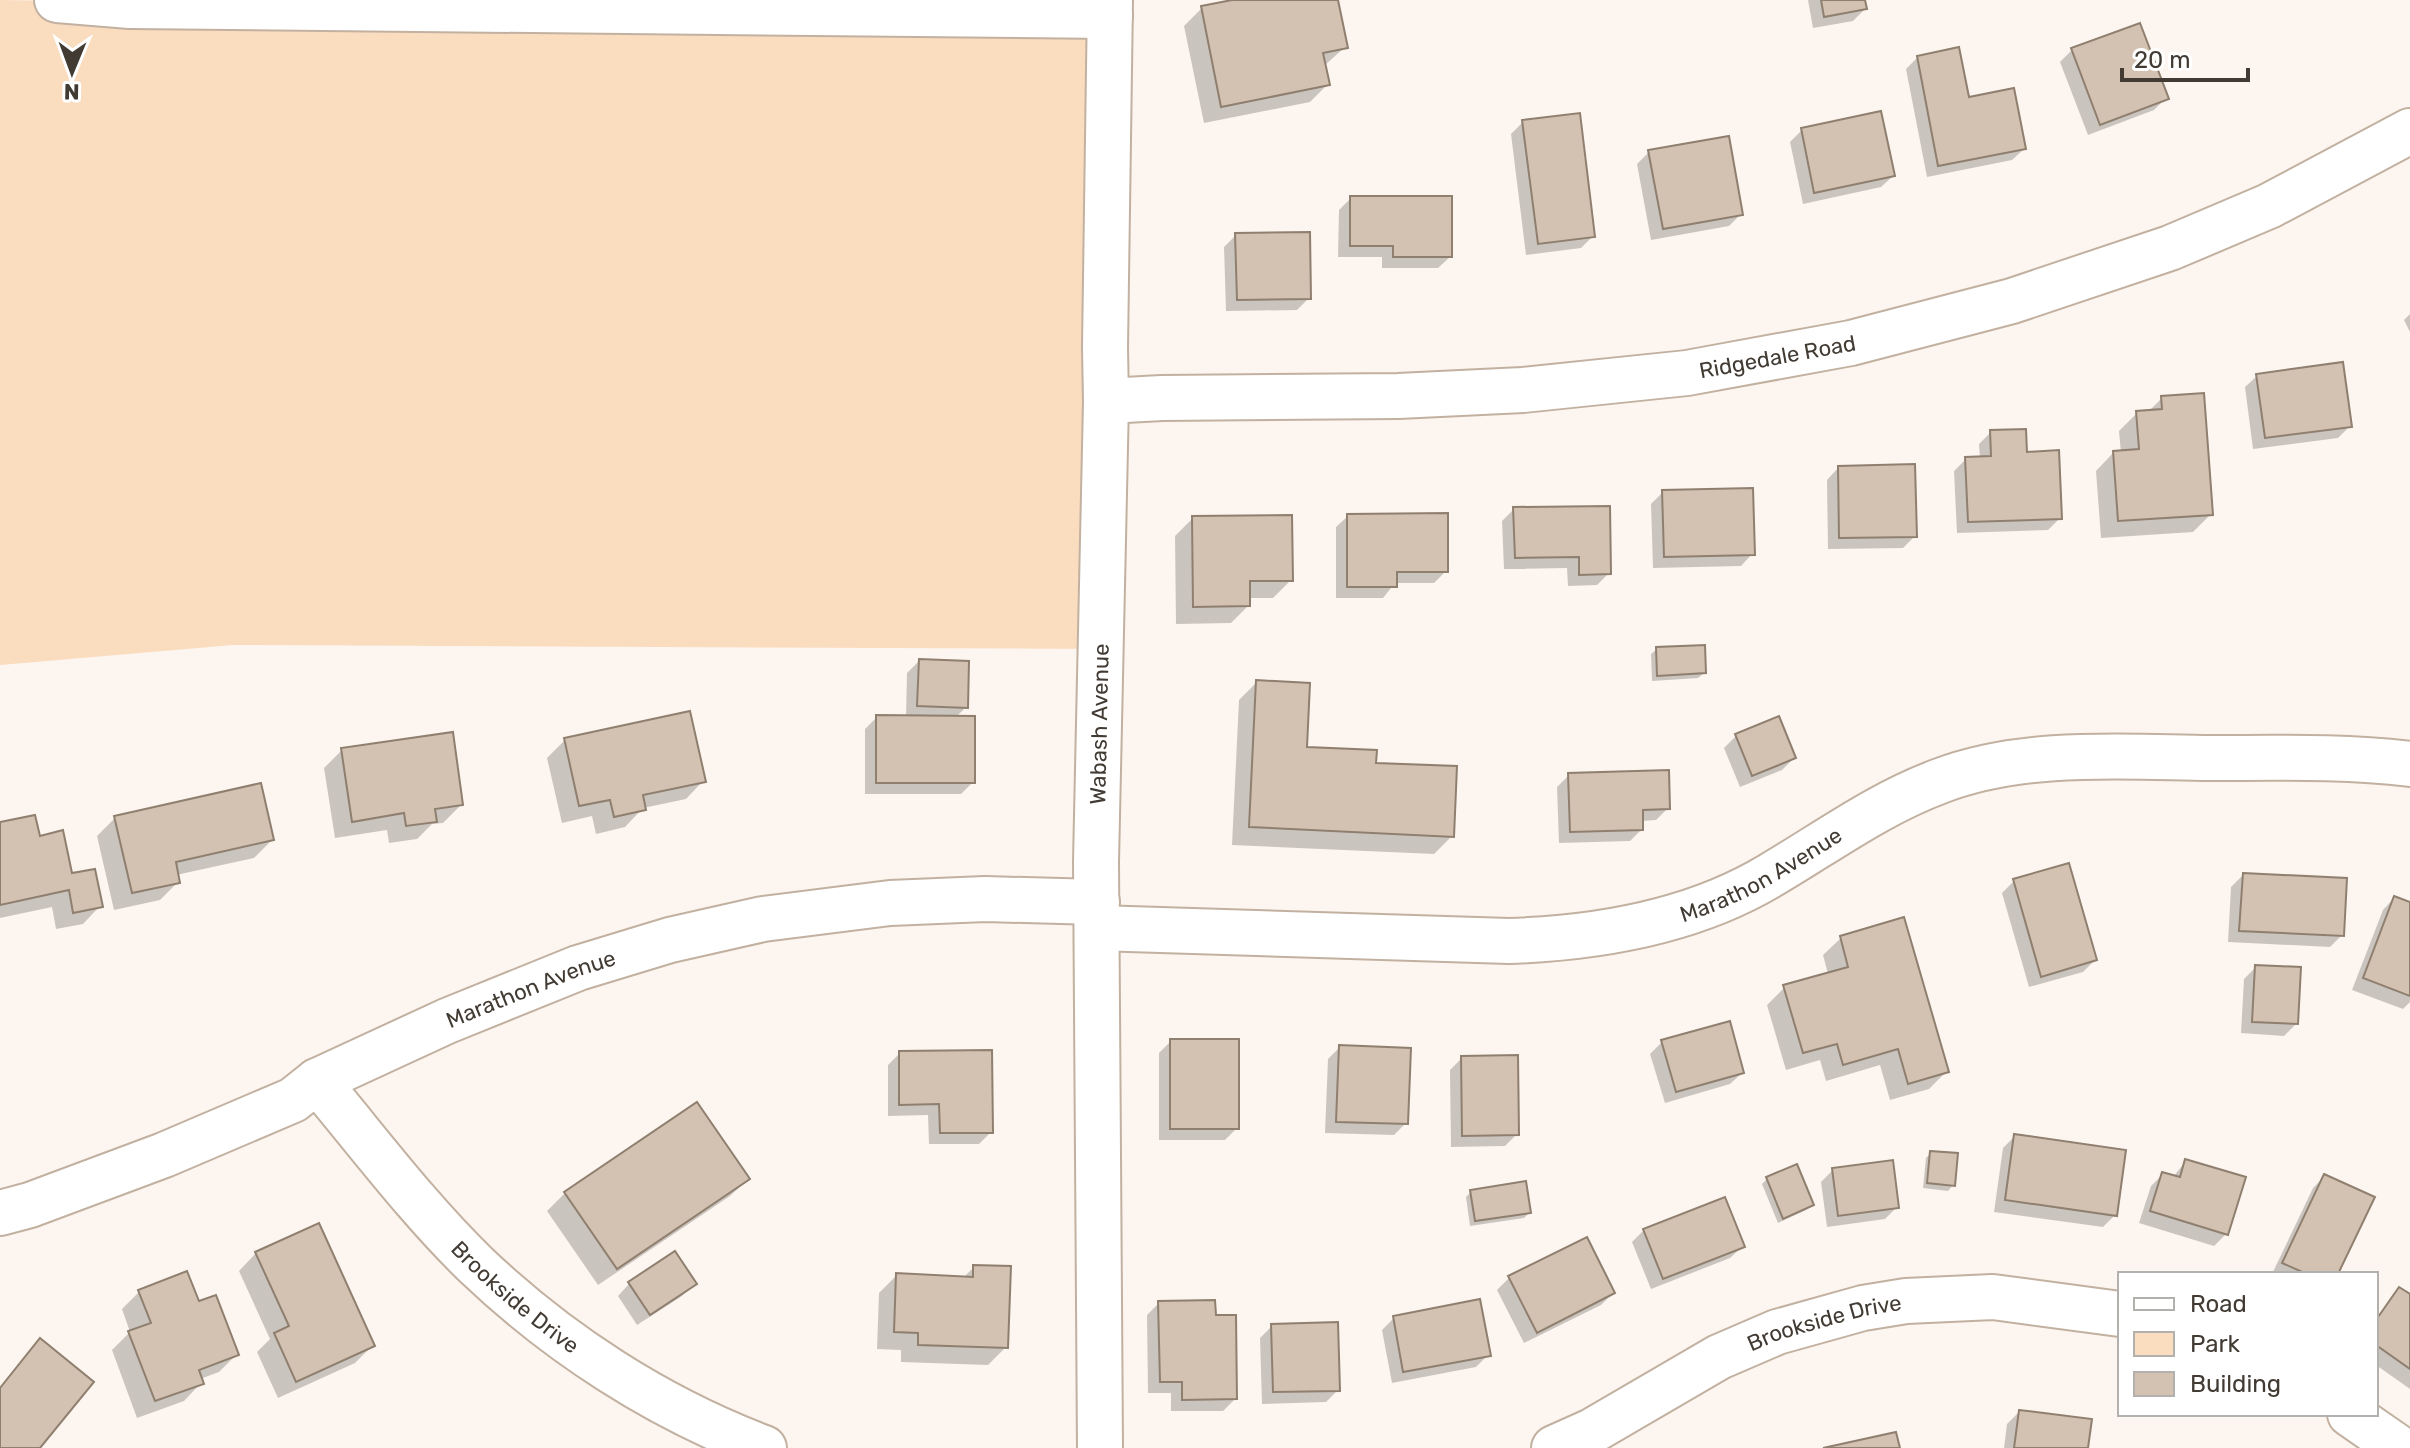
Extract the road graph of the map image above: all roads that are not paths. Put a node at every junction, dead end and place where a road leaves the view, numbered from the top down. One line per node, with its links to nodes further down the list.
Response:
1 (57, 0): 2 (street)
2 (487, 4): 3 (street)
3 (1110, 8): 5 (street, Wabash Avenue)
4 (2410, 131): 5 (street, Ridgedale Road)
5 (1106, 401): 7 (street, Wabash Avenue)
6 (2410, 764): 7 (street, Marathon Avenue)
7 (1097, 915): 8 (street, Marathon Avenue); 13 (street, Wabash Avenue)
8 (317, 1081): 9 (street, Marathon Avenue); 12 (street, Brookside Drive)
9 (0, 1213)
10 (2118, 1314): 14 (street, Brookside Drive)
11 (2353, 1416): 15 (street)
12 (764, 1448)
13 (1100, 1448)
14 (1554, 1448)
15 (2399, 1448)

